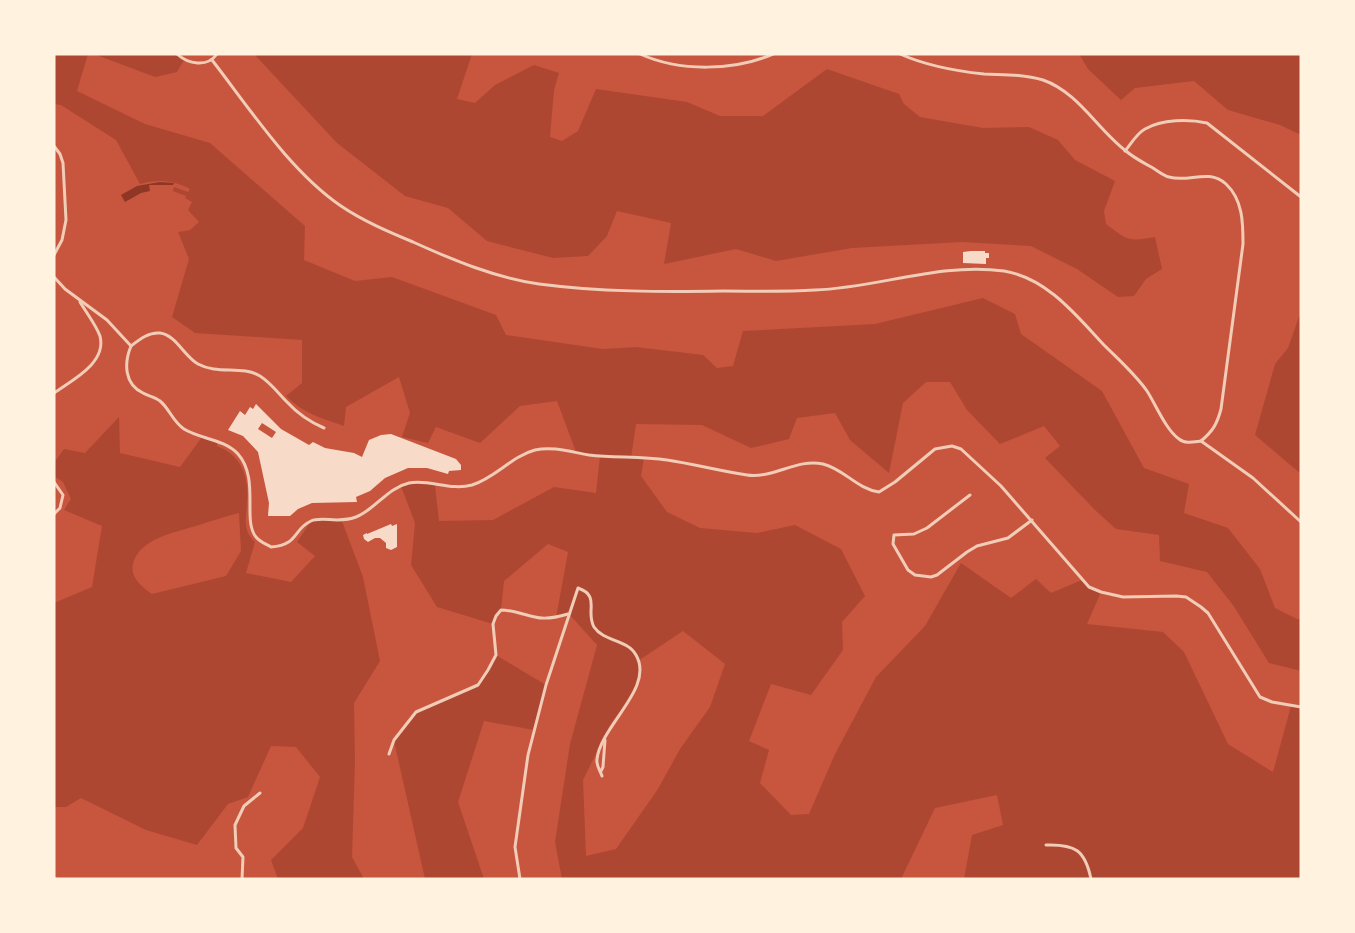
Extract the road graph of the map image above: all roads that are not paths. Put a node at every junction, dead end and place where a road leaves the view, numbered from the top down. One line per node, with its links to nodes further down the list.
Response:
1 (177, 54): 6 (street)
2 (217, 54): 6 (street)
3 (640, 54): 4 (street)
4 (773, 54)
5 (900, 54): 8 (street)
6 (212, 60): 16 (street)
7 (54, 146): 10 (street)
8 (1125, 151): 9 (street); 16 (street)
9 (1301, 197)
10 (54, 255)
11 (54, 277): 12 (street)
12 (79, 301): 13 (street); 14 (street)
13 (131, 346): 15 (street); 20 (street)
14 (54, 393)
15 (324, 428)
16 (1201, 441): 21 (street)
17 (54, 482): 19 (street)
18 (970, 495): 20 (street)
19 (54, 514)
20 (1032, 520): 23 (street)
21 (1301, 522)
22 (568, 614): 24 (street); 25 (street); 29 (street)
23 (1301, 707)
24 (389, 754)
25 (601, 774)
26 (260, 793): 28 (street)
27 (1046, 845): 30 (street)
28 (242, 879)
29 (520, 879)
30 (1091, 879)

